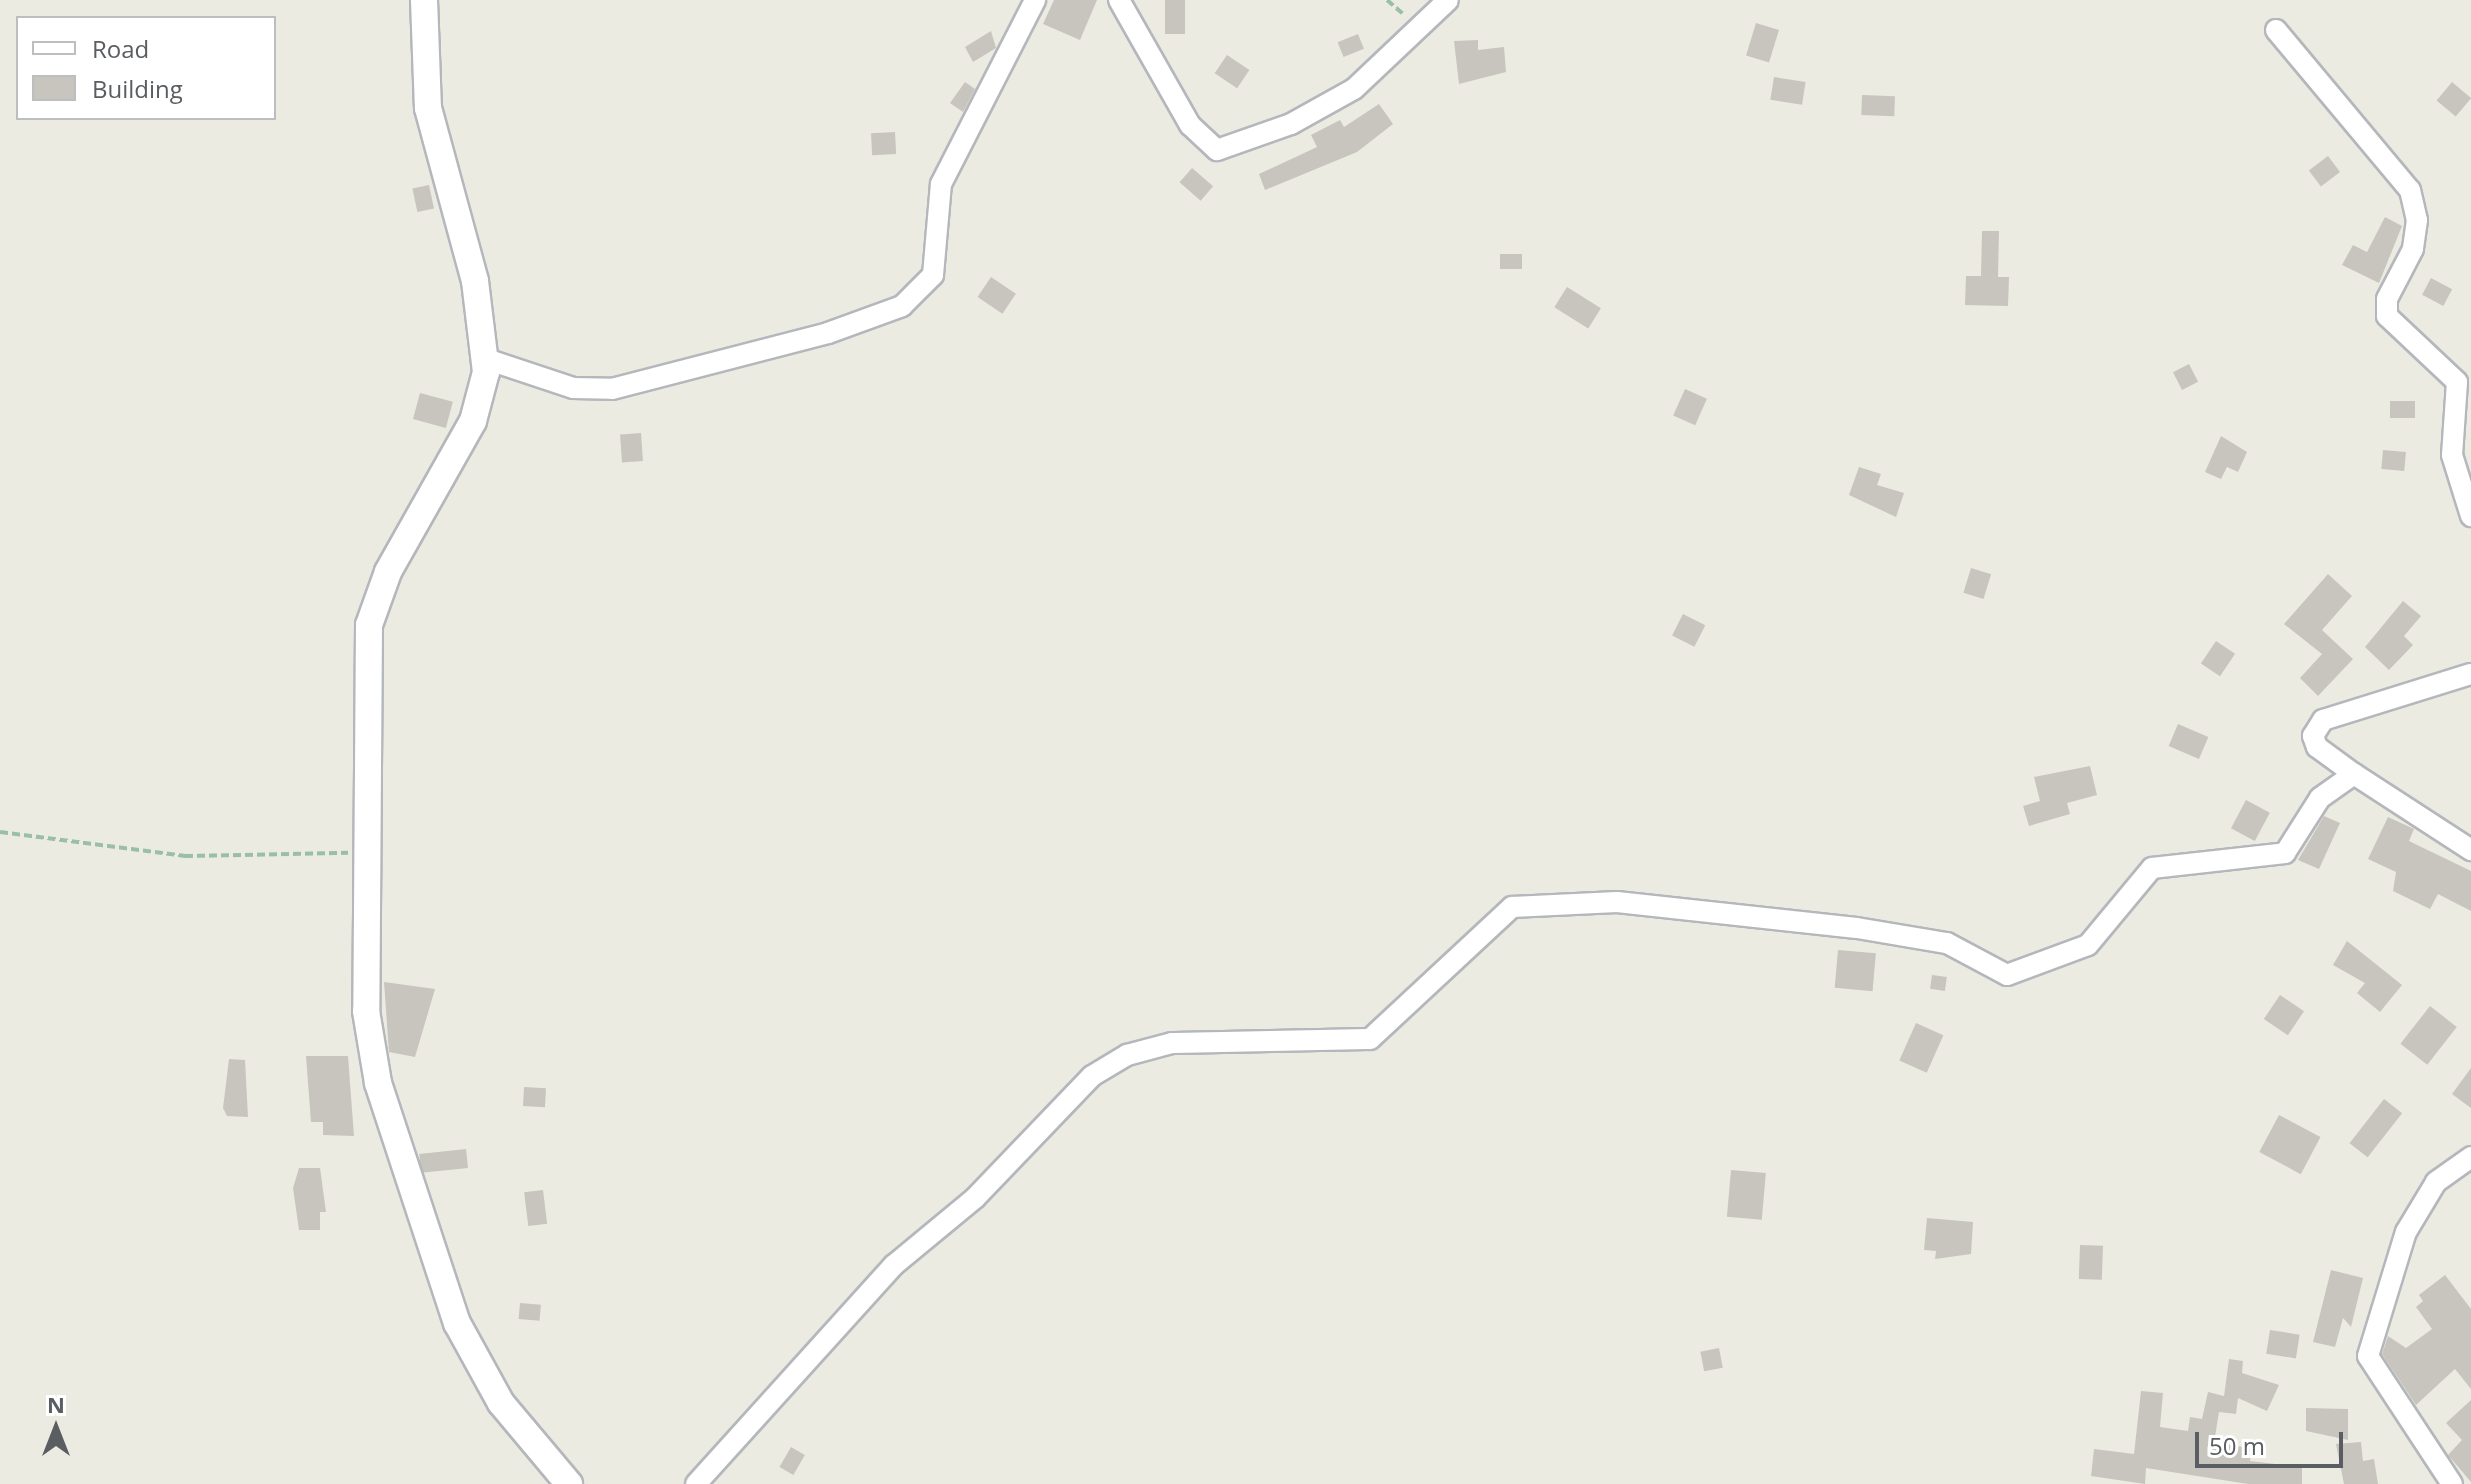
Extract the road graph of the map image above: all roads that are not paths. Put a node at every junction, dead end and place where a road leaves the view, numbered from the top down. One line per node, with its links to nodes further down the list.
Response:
1 (424, 0): 6 (street)
2 (1035, 0): 6 (street)
3 (1119, 0): 4 (street)
4 (1448, 0)
5 (2276, 30): 7 (street)
6 (486, 359): 12 (street)
7 (2471, 516)
8 (2471, 674): 9 (street)
9 (2354, 774): 10 (street); 13 (street)
10 (2471, 850)
11 (2471, 1157): 14 (street)
12 (569, 1484)
13 (696, 1484)
14 (2452, 1484)

